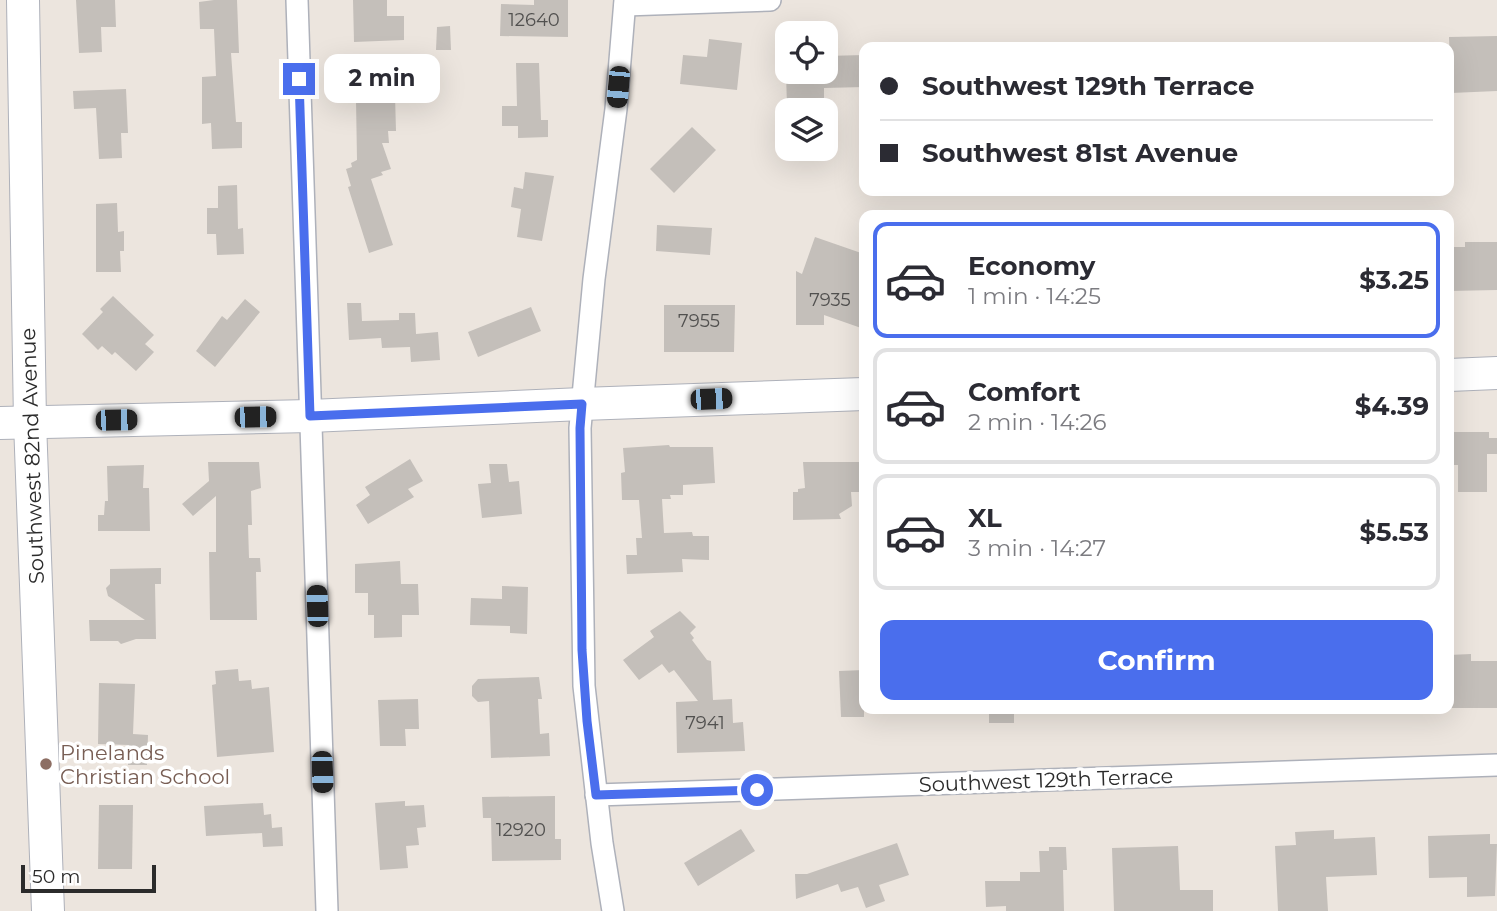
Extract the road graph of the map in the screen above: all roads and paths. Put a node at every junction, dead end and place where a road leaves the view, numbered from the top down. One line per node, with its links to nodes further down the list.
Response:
1 (23, 0): 10 (street, Southwest 82nd Avenue)
2 (297, 0): 9 (street)
3 (770, 0): 4 (street)
4 (625, 2): 8 (street)
5 (1497, 373): 6 (street)
6 (1454, 375)
7 (859, 394): 8 (street)
8 (582, 404): 9 (street); 12 (street)
9 (310, 416): 10 (street); 14 (street)
10 (15, 422): 13 (street, Southwest 82nd Avenue)
11 (1497, 765): 12 (street, Southwest 129th Terrace)
12 (596, 795): 15 (street)
13 (48, 911)
14 (327, 911)
15 (613, 911)

